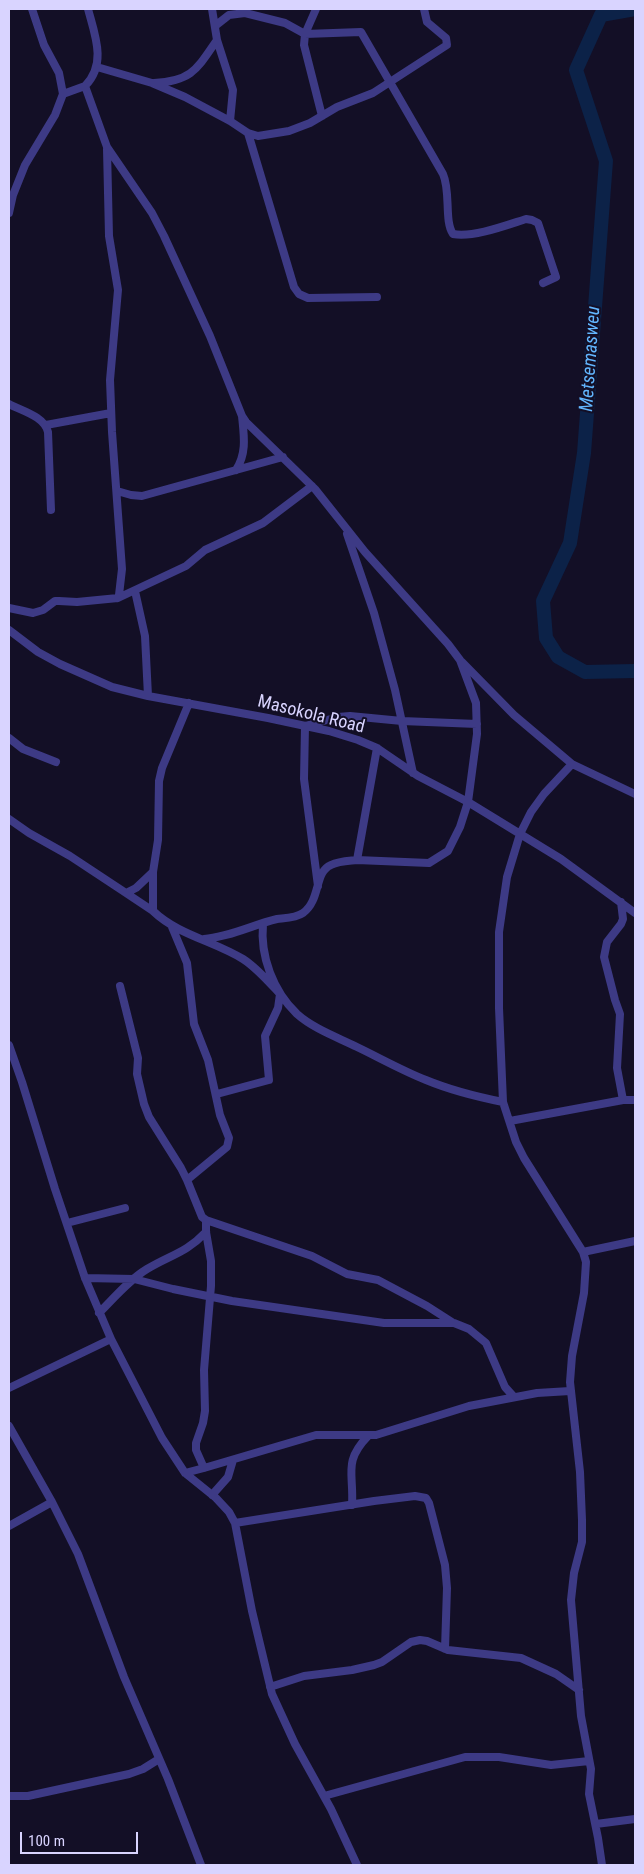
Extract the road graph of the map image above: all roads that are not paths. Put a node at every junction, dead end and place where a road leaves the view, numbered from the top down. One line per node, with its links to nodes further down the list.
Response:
1 (32, 9): 13 (street)
2 (88, 9): 9 (street)
3 (212, 9): 6 (street)
4 (316, 9): 7 (street)
5 (424, 9): 10 (street)
6 (215, 26): 7 (street); 8 (street)
7 (305, 34): 10 (street); 14 (street)
8 (217, 40): 11 (street); 15 (street)
9 (97, 67): 11 (street); 12 (street)
10 (390, 82): 14 (street); 19 (street)
11 (152, 83): 15 (street)
12 (85, 86): 13 (street); 17 (street)
13 (63, 94): 18 (street)
14 (322, 116): 16 (street)
15 (230, 120): 16 (street)
16 (248, 133): 20 (street)
17 (107, 147): 22 (street); 23 (street)
18 (9, 213)
19 (544, 283)
20 (377, 297)
21 (9, 404): 24 (street)
22 (111, 413): 24 (street); 28 (street)
23 (242, 416): 25 (street); 26 (street)
24 (46, 425): 29 (street)
25 (282, 457): 26 (street); 27 (street)
26 (236, 470): 28 (street)
27 (312, 486): 30 (street); 31 (street)
28 (117, 491): 32 (street)
29 (50, 510)
30 (344, 527): 35 (street); 38 (street)
31 (135, 591): 32 (street); 36 (street)
32 (118, 598): 33 (street)
33 (9, 608)
34 (9, 630): 36 (street, Masokola Road)
35 (460, 660): 39 (street); 44 (street)
36 (148, 696): 37 (street, Masokola Road)
37 (189, 703): 40 (street, Masokola Road); 51 (street)
38 (402, 721): 39 (street); 40 (street); 45 (street)
39 (477, 724): 47 (street)
40 (305, 726): 42 (street, Masokola Road); 52 (street)
41 (9, 738): 43 (street)
42 (377, 748): 45 (street, Masokola Road); 50 (street)
43 (56, 762)
44 (572, 764): 46 (street); 49 (street)
45 (413, 773): 47 (street, Masokola Road)
46 (635, 794)
47 (468, 802): 49 (street, Masokola Road); 50 (street)
48 (9, 819): 53 (street)
49 (520, 834): 54 (street, Masokola Road); 66 (street)
50 (357, 860): 52 (street)
51 (153, 872): 53 (street); 55 (street)
52 (318, 886): 57 (street)
53 (126, 893): 55 (street)
54 (621, 902): 56 (street, Masokola Road); 64 (street)
55 (153, 912): 58 (street)
56 (635, 913)
57 (263, 924): 59 (street); 61 (street)
58 (172, 926): 59 (street); 63 (street)
59 (204, 939): 61 (street)
60 (120, 986): 68 (street)
61 (280, 994): 63 (street); 66 (street)
62 (9, 1045): 71 (street)
63 (217, 1094): 68 (street)
64 (622, 1100): 65 (street); 67 (street)
65 (635, 1100)
66 (503, 1102): 67 (street)
67 (510, 1121): 74 (street)
68 (186, 1180): 70 (street)
69 (125, 1208): 71 (street)
70 (206, 1220): 72 (street); 79 (street)
71 (67, 1223): 75 (street)
72 (206, 1232): 76 (street); 77 (street)
73 (635, 1241): 74 (street)
74 (583, 1252): 83 (street)
75 (86, 1278): 76 (street); 78 (street)
76 (134, 1278): 77 (street); 78 (street)
77 (210, 1297): 79 (street); 89 (street)
78 (99, 1314): 80 (street)
79 (454, 1323): 81 (street)
80 (111, 1339): 82 (street); 90 (street)
81 (503, 1382): 84 (street); 85 (street)
82 (9, 1388)
83 (570, 1391): 84 (street); 98 (street)
84 (514, 1397): 85 (street)
85 (497, 1400): 87 (street)
86 (9, 1426): 92 (street)
87 (368, 1436): 88 (street); 93 (street)
88 (233, 1460): 89 (street); 91 (street)
89 (204, 1468): 90 (street)
90 (185, 1473): 91 (street)
91 (212, 1495): 94 (street)
92 (52, 1502): 95 (street); 99 (street)
93 (352, 1505): 94 (street); 96 (street)
94 (235, 1523): 97 (street)
95 (9, 1526)
96 (445, 1649): 97 (street); 98 (street)
97 (270, 1687): 102 (street)
98 (579, 1690): 100 (street)
99 (159, 1759): 101 (street); 106 (street)
100 (589, 1761): 102 (street); 105 (street)
101 (11, 1796): 103 (street)
102 (324, 1796): 107 (street)
103 (9, 1804)
104 (635, 1819): 105 (street)
105 (596, 1824): 108 (street)
106 (201, 1865)
107 (357, 1865)
108 (602, 1865)

